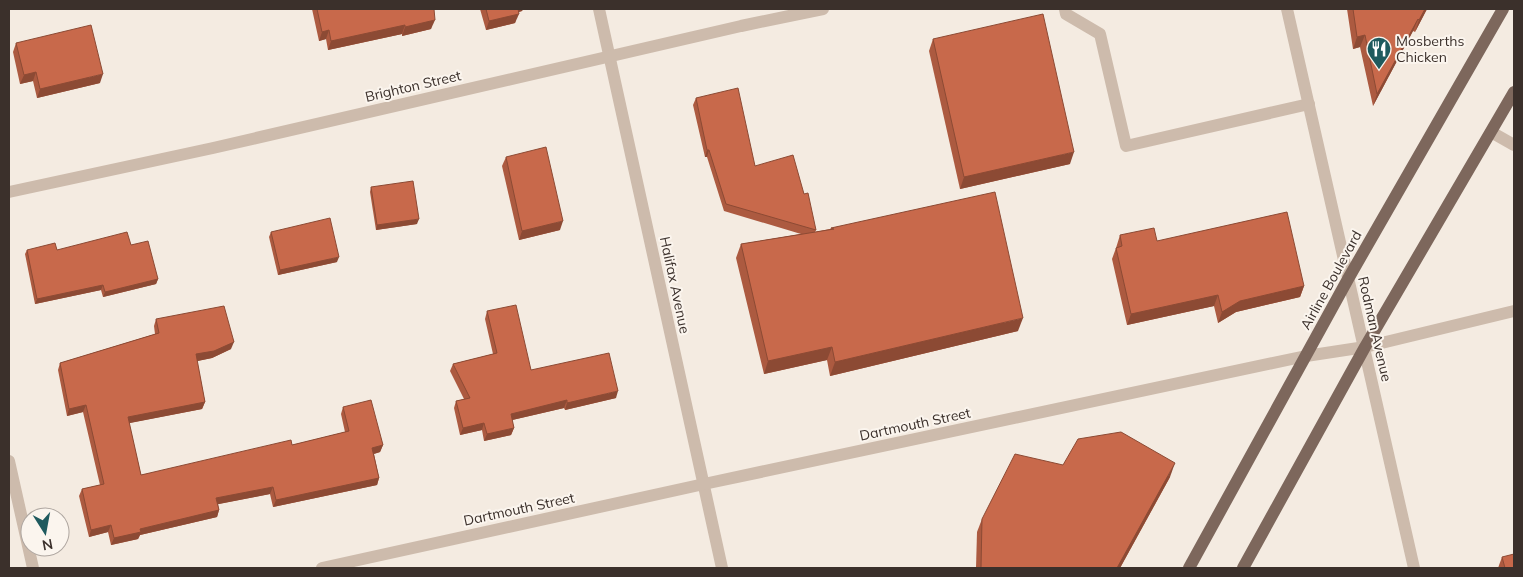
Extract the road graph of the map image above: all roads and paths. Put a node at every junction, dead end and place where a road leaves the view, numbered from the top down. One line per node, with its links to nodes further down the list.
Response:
1 (598, 9): 6 (street, Halifax Avenue)
2 (823, 9): 6 (street, Brighton Street)
3 (1065, 9): 8 (street)
4 (1287, 9): 8 (street, Rodman Avenue)
5 (1503, 9): 12 (main road, Airline Boulevard)
6 (609, 56): 11 (street, Brighton Street); 17 (street, Halifax Avenue)
7 (1514, 92): 9 (main road)
8 (1309, 104): 12 (street, Rodman Avenue)
9 (1491, 132): 10 (street); 14 (main road)
10 (1514, 145)
11 (9, 192)
12 (1348, 279): 14 (street, Rodman Avenue); 15 (main road, Airline Boulevard)
13 (1514, 311): 14 (street, Dartmouth Street)
14 (1364, 347): 15 (street, Dartmouth Street); 22 (main road); 23 (street, Rodman Avenue)
15 (1306, 356): 17 (street, Dartmouth Street); 21 (main road, Airline Boulevard)
16 (9, 461): 18 (street)
17 (704, 484): 19 (street, Dartmouth Street); 20 (street, Halifax Avenue)
18 (33, 568)
19 (322, 568)
20 (722, 568)
21 (1189, 568)
22 (1243, 568)
23 (1414, 568)

